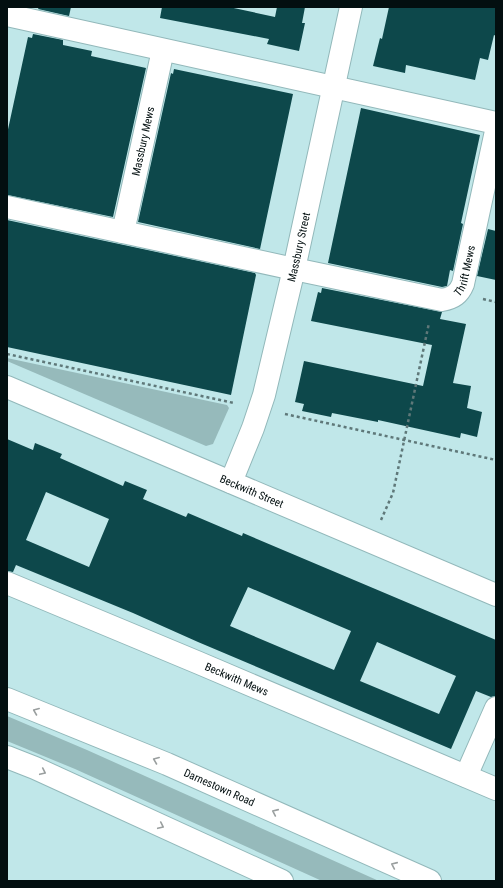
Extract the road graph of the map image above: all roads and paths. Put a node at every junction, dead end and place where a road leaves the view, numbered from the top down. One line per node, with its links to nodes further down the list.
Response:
1 (351, 7): 4 (street, Massbury Street)
2 (7, 15): 3 (street)
3 (163, 50): 4 (street); 8 (street, Massbury Mews)
4 (334, 87): 5 (street); 9 (street, Massbury Street)
5 (496, 123)
6 (496, 131): 10 (street, Thrift Mews)
7 (7, 207): 8 (street)
8 (123, 232): 9 (street)
9 (294, 269): 10 (street, Thrift Mews); 17 (street, Massbury Street)
10 (434, 299): 15 (path)
11 (7, 354): 13 (path)
12 (7, 387): 17 (street, Beckwith Street)
13 (234, 403)
14 (285, 414): 15 (path)
15 (405, 440): 16 (path); 18 (path)
16 (496, 460)
17 (231, 482): 20 (street, Beckwith Street)
18 (379, 523)
19 (7, 583): 24 (street, Beckwith Mews)
20 (496, 595)
21 (7, 699): 27 (street, Darnestown Road, one-way to 21)
22 (496, 708): 24 (street)
23 (7, 757): 26 (street, one-way to 26)
24 (466, 776): 25 (street, Beckwith Mews)
25 (496, 789)
26 (282, 881)
27 (430, 881)

